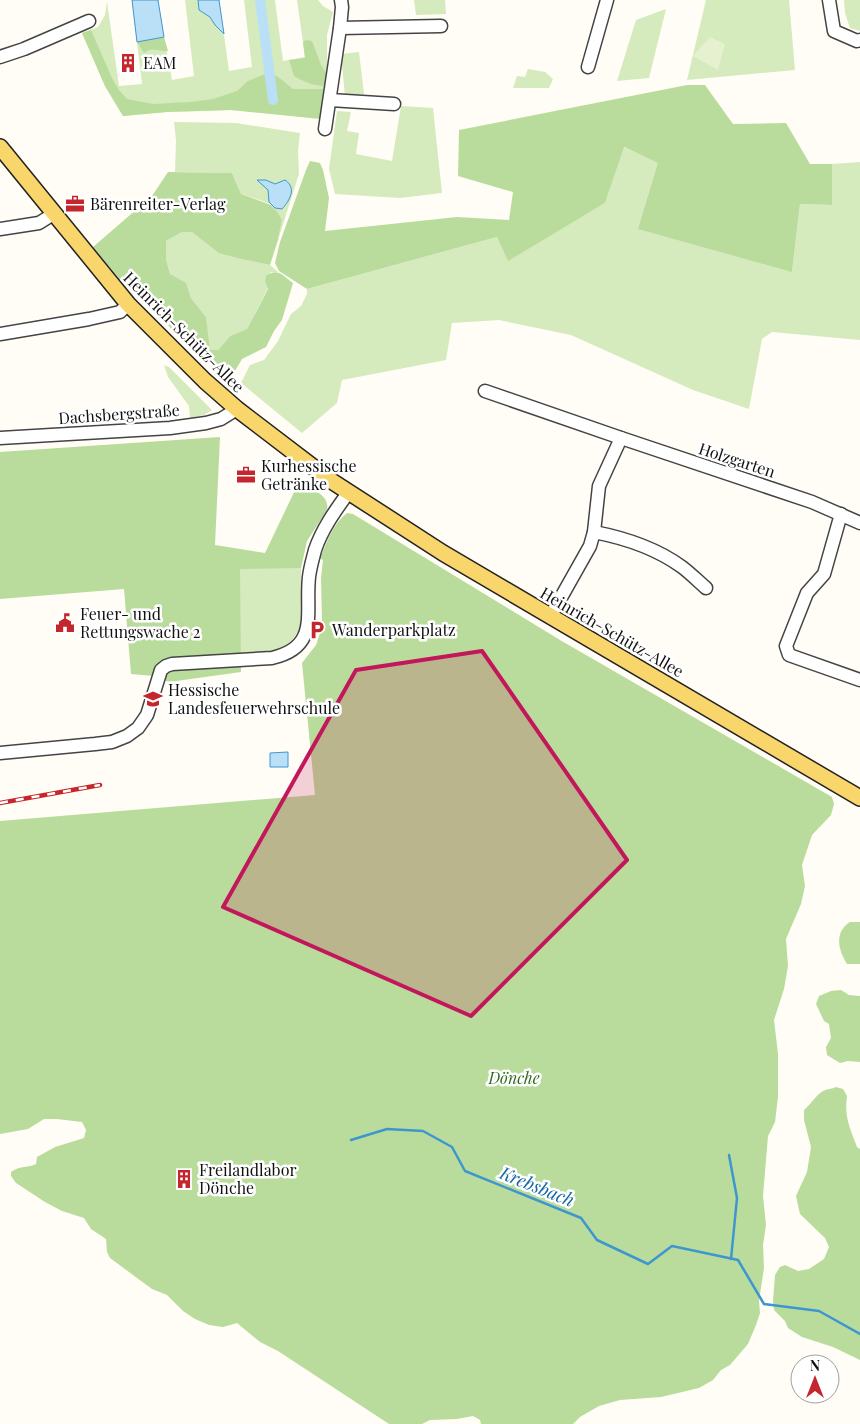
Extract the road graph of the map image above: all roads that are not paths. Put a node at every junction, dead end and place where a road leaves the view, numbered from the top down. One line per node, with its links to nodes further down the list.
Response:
1 (342, 0): 6 (street)
2 (607, 0): 9 (street)
3 (829, 0): 7 (street)
4 (89, 21): 8 (street)
5 (441, 26): 6 (street)
6 (340, 28): 10 (street)
7 (860, 40)
8 (0, 57)
9 (588, 68)
10 (330, 100): 11 (street); 12 (street)
11 (394, 104)
12 (325, 129)
13 (0, 147): 14 (main road, Heinrich-Schütz-Allee)
14 (55, 214): 15 (street); 16 (main road, Heinrich-Schütz-Allee)
15 (0, 229)
16 (128, 304): 17 (street); 19 (main road, Heinrich-Schütz-Allee)
17 (0, 334)
18 (485, 391): 21 (street, Holzgarten)
19 (237, 409): 20 (street, Dachsbergstraße); 22 (main road, Heinrich-Schütz-Allee)
20 (0, 438)
21 (622, 438): 23 (street, Holzgarten); 25 (street)
22 (348, 493): 27 (main road, Heinrich-Schütz-Allee); 29 (street)
23 (841, 514): 24 (street, Holzgarten); 28 (street)
24 (860, 523)
25 (594, 532): 26 (street); 27 (street)
26 (706, 588)
27 (550, 617): 30 (main road, Heinrich-Schütz-Allee)
28 (860, 680)
29 (0, 753)
30 (860, 798)

